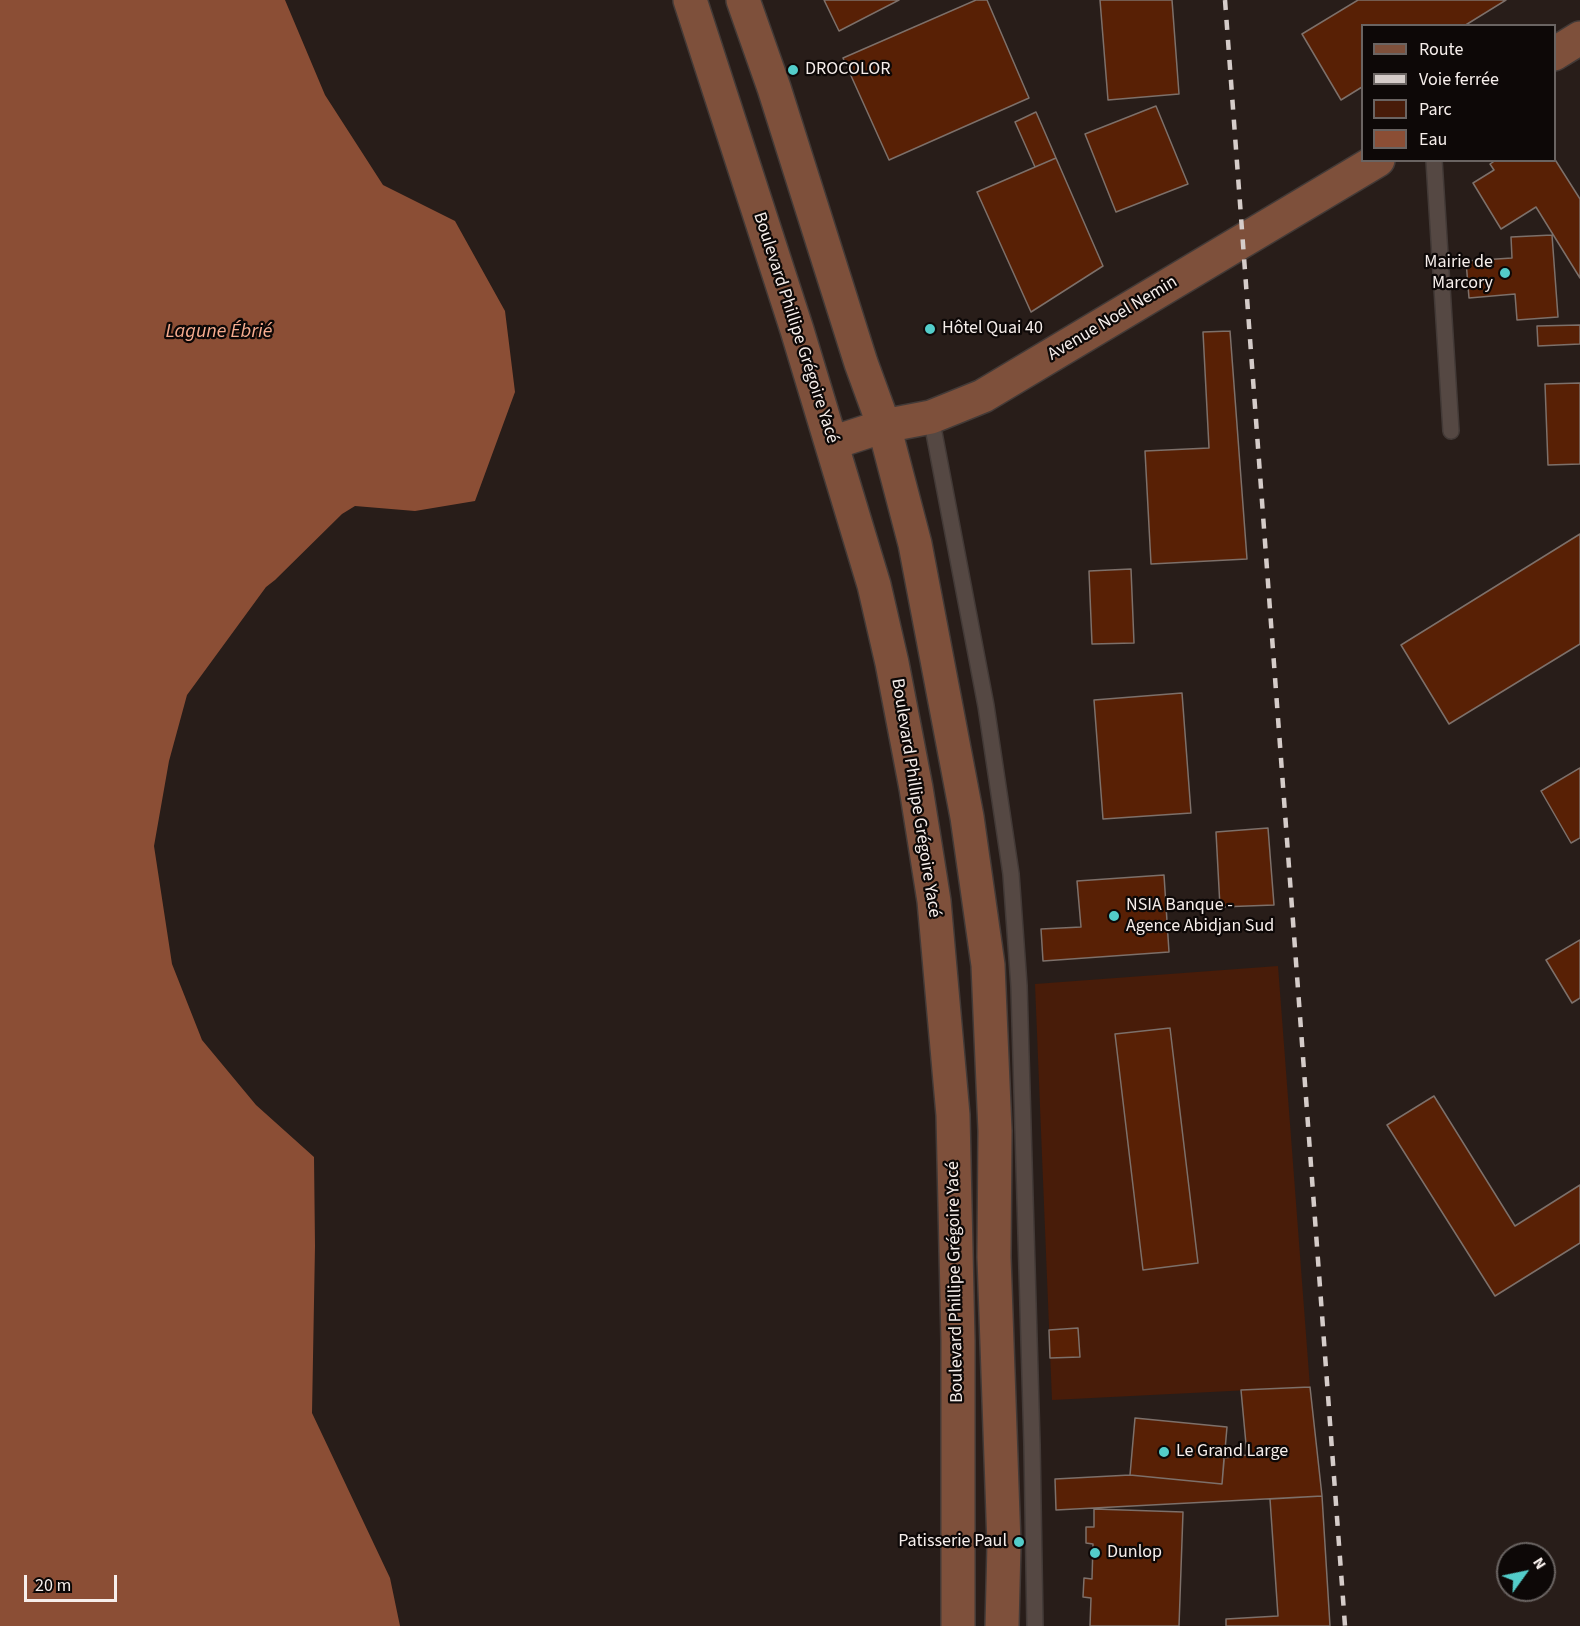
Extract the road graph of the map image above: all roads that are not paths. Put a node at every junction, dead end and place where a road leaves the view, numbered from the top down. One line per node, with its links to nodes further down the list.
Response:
1 (690, 0): 10 (main road, Boulevard Phillipe Grégoire Yacé)
2 (743, 0): 8 (main road)
3 (1580, 38): 4 (main road)
4 (1556, 53)
5 (1375, 162): 7 (main road, Avenue Noel Nemin)
6 (1434, 162): 9 (lane)
7 (931, 417): 8 (main road, Avenue Noel Nemin); 13 (lane)
8 (884, 426): 10 (main road, Avenue Noel Nemin); 12 (main road)
9 (1451, 431)
10 (832, 443): 11 (main road, Boulevard Phillipe Grégoire Yacé)
11 (958, 1626)
12 (1002, 1626)
13 (1035, 1626)

